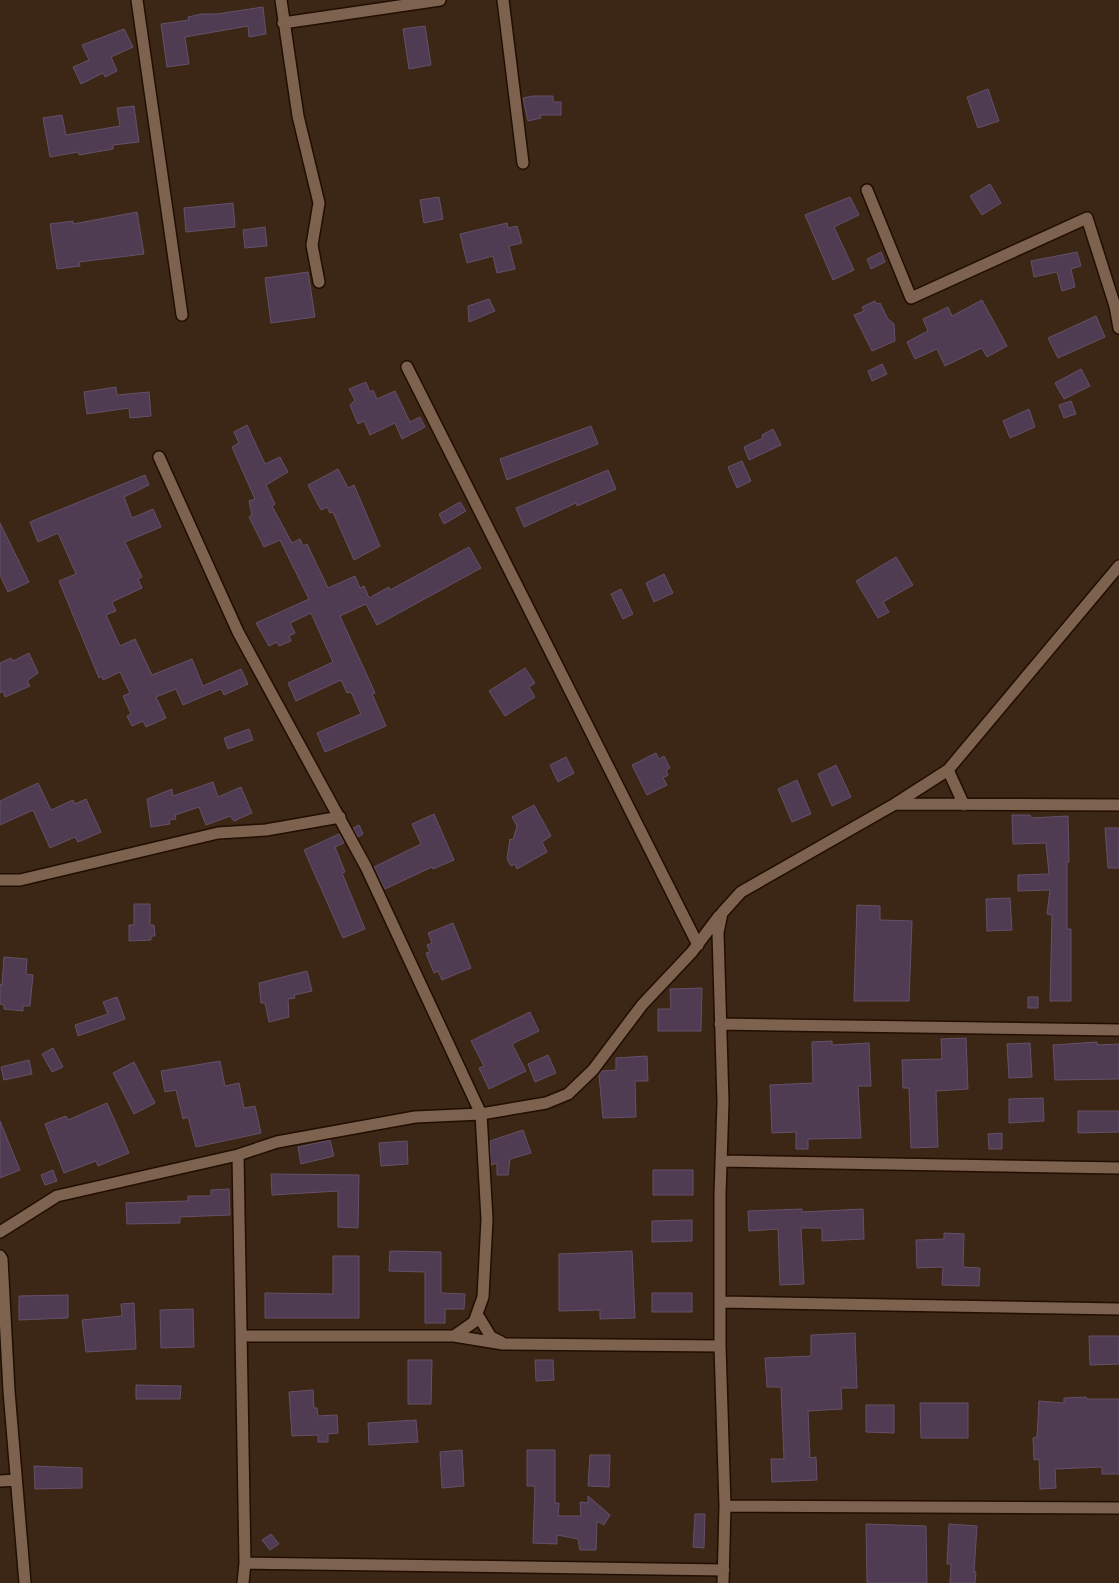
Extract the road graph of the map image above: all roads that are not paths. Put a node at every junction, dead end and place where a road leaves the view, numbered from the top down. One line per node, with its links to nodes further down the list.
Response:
1 (137, 0): 9 (street)
2 (281, 0): 5 (street)
3 (440, 0): 5 (street)
4 (503, 0): 6 (street)
5 (283, 23): 8 (street)
6 (523, 163)
7 (867, 190): 10 (street)
8 (319, 282)
9 (182, 315)
10 (1119, 328)
11 (407, 367): 21 (street)
12 (159, 457): 18 (street)
13 (1119, 566): 14 (street)
14 (948, 770): 15 (street); 16 (street)
15 (894, 804): 16 (street); 20 (street)
16 (964, 804): 17 (street)
17 (1119, 805)
18 (340, 817): 19 (street); 24 (street)
19 (0, 880)
20 (722, 913): 21 (street); 22 (street)
21 (698, 945): 24 (street)
22 (720, 1024): 23 (street); 26 (street)
23 (1119, 1030)
24 (480, 1114): 25 (street); 32 (street)
25 (238, 1155): 28 (street); 33 (street)
26 (721, 1161): 27 (street); 30 (street)
27 (1119, 1168)
28 (0, 1232)
29 (0, 1256): 37 (street)
30 (721, 1302): 31 (street); 36 (street)
31 (1119, 1308)
32 (477, 1314): 34 (street); 35 (street)
33 (241, 1336): 34 (street); 41 (street)
34 (454, 1336): 35 (street)
35 (503, 1344): 36 (street)
36 (720, 1346): 39 (street)
37 (16, 1480): 38 (street); 43 (street)
38 (0, 1481)
39 (725, 1506): 40 (street); 42 (street)
40 (1119, 1508)
41 (245, 1562): 42 (street); 44 (street)
42 (724, 1570): 45 (street)
43 (25, 1583)
44 (243, 1583)
45 (723, 1583)

